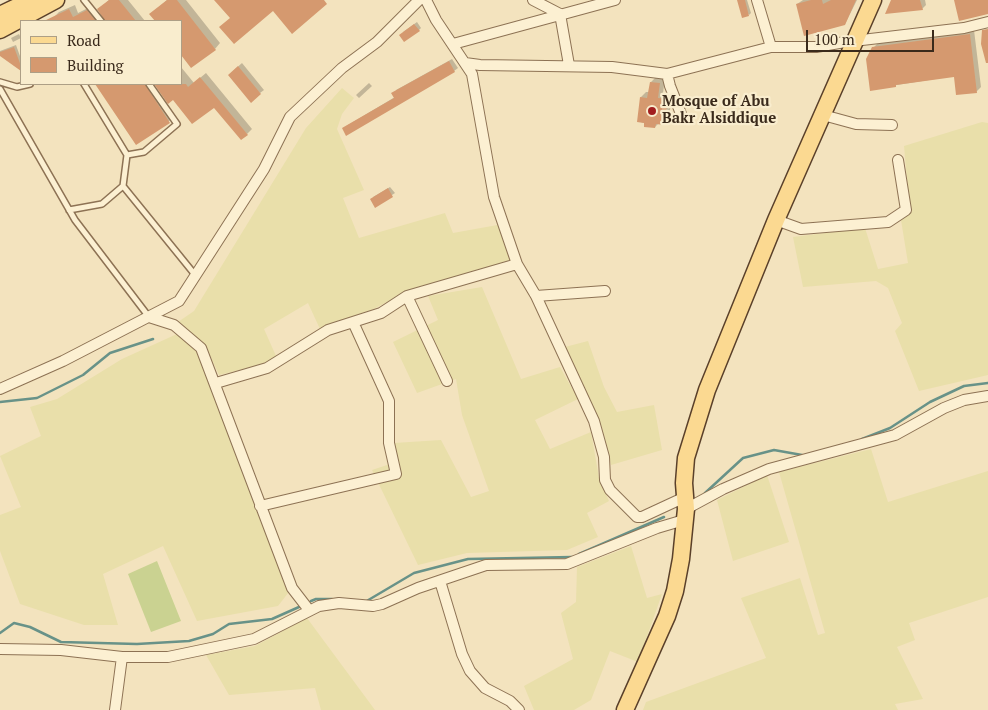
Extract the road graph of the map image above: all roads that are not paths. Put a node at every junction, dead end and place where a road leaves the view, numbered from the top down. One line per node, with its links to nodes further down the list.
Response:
1 (31, 0): 11 (main road)
2 (56, 0): 14 (main road)
3 (84, 0): 12 (lane)
4 (419, 0): 35 (street)
5 (426, 0): 16 (street)
6 (533, 0): 10 (street)
7 (615, 0): 10 (street)
8 (757, 0): 17 (street)
9 (873, 0): 15 (main road)
10 (560, 14): 16 (street); 19 (street)
11 (0, 15)
12 (100, 20)
13 (988, 22): 15 (street)
14 (0, 30)
15 (855, 41): 17 (street); 26 (main road)
16 (453, 44): 18 (street)
17 (771, 48): 20 (street)
18 (466, 63): 19 (street); 34 (street)
19 (569, 65): 20 (street)
20 (667, 74): 27 (street)
21 (0, 82): 22 (lane)
22 (26, 85)
23 (85, 85): 29 (lane)
24 (149, 85): 29 (lane)
25 (0, 89): 32 (lane)
26 (823, 115): 28 (street); 33 (main road)
27 (683, 119)
28 (892, 125)
29 (127, 155): 31 (lane)
30 (898, 160): 33 (street)
31 (123, 186): 32 (lane); 35 (lane)
32 (69, 210): 39 (lane)
33 (776, 220): 46 (main road)
34 (517, 264): 37 (street); 38 (street)
35 (196, 276): 39 (street)
36 (604, 291): 38 (street)
37 (407, 296): 40 (street); 41 (street)
38 (536, 296): 46 (street)
39 (149, 317): 42 (street); 43 (street)
40 (353, 322): 42 (street); 45 (street)
41 (447, 381)
42 (216, 383): 45 (street)
43 (0, 389)
44 (988, 396): 46 (street)
45 (260, 506): 48 (street)
46 (684, 509): 47 (street); 53 (main road)
47 (440, 581): 48 (street); 52 (street)
48 (309, 610): 50 (street)
49 (0, 649): 50 (street)
50 (122, 657): 51 (street)
51 (115, 710)
52 (519, 710)
53 (625, 710)

